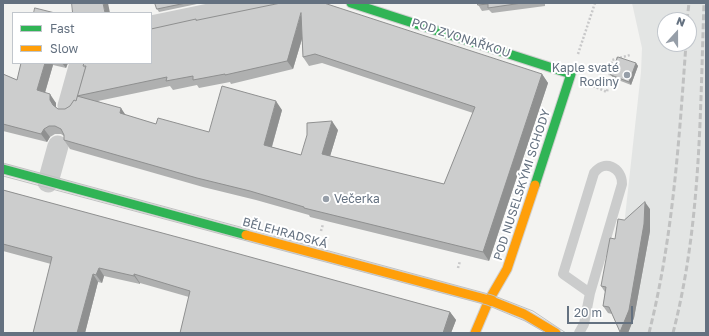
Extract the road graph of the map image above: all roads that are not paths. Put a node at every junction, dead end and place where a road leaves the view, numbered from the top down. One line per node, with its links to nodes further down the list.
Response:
1 (262, 3): 3 (street)
2 (351, 3): 5 (street, POD ZVONAŘKOU)
3 (152, 26)
4 (80, 64): 6 (street)
5 (571, 74): 11 (street, POD NUSELSKÝMI SCHODY)
6 (68, 106)
7 (58, 146): 9 (street)
8 (3, 169): 9 (street, BĚLEHRADSKÁ)
9 (48, 182): 11 (street, BĚLEHRADSKÁ)
10 (590, 293): 10 (lane); 14 (lane)
11 (489, 300): 12 (street, POD NUSELSKÝMI SCHODY); 13 (street, BĚLEHRADSKÁ)
12 (475, 333)
13 (556, 333)
14 (578, 333)

